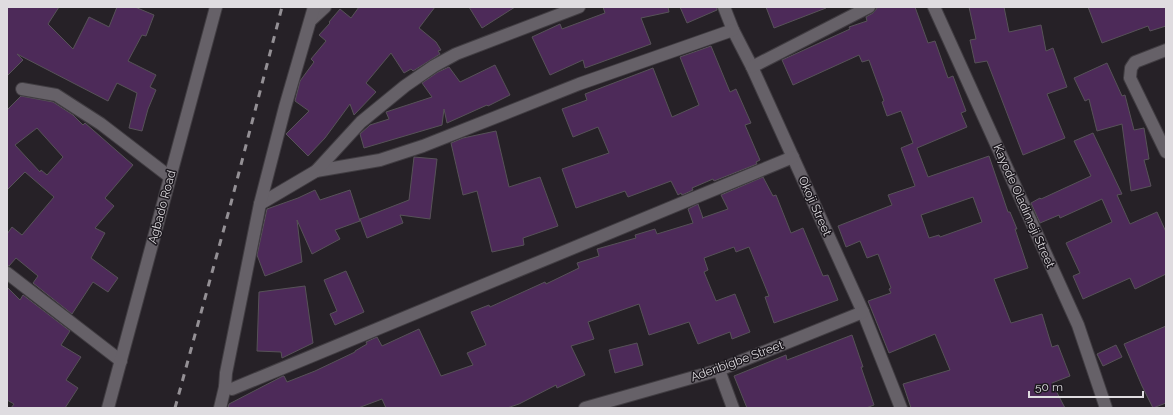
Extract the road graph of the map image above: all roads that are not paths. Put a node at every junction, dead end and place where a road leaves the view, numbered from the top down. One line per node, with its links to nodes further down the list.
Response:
1 (216, 7): 16 (street, Agbado Road)
2 (314, 7): 8 (street)
3 (326, 7): 8 (street)
4 (579, 7): 15 (street)
5 (724, 7): 9 (street, Okoji Street)
6 (869, 7): 11 (street)
7 (934, 7): 28 (street, Kayode Oladimeji Street)
8 (312, 19): 17 (street)
9 (733, 30): 11 (street, Okoji Street); 15 (street)
10 (1166, 50): 13 (street)
11 (752, 67): 14 (street, Okoji Street)
12 (22, 89): 16 (street)
13 (1166, 152)
14 (793, 157): 19 (street, Okoji Street); 22 (street)
15 (316, 171): 17 (street)
16 (170, 177): 20 (street, Agbado Road)
17 (260, 204): 22 (street)
18 (7, 273): 20 (street)
19 (863, 312): 21 (street, Aderibigbe Street); 27 (street, Okoji Street)
20 (121, 361): 23 (street, Agbado Road)
21 (719, 370): 25 (street, Aderibigbe Street); 26 (street)
22 (225, 387): 24 (street)
23 (108, 408)
24 (220, 408)
25 (585, 408)
26 (733, 408)
27 (901, 408)
28 (1106, 408)

